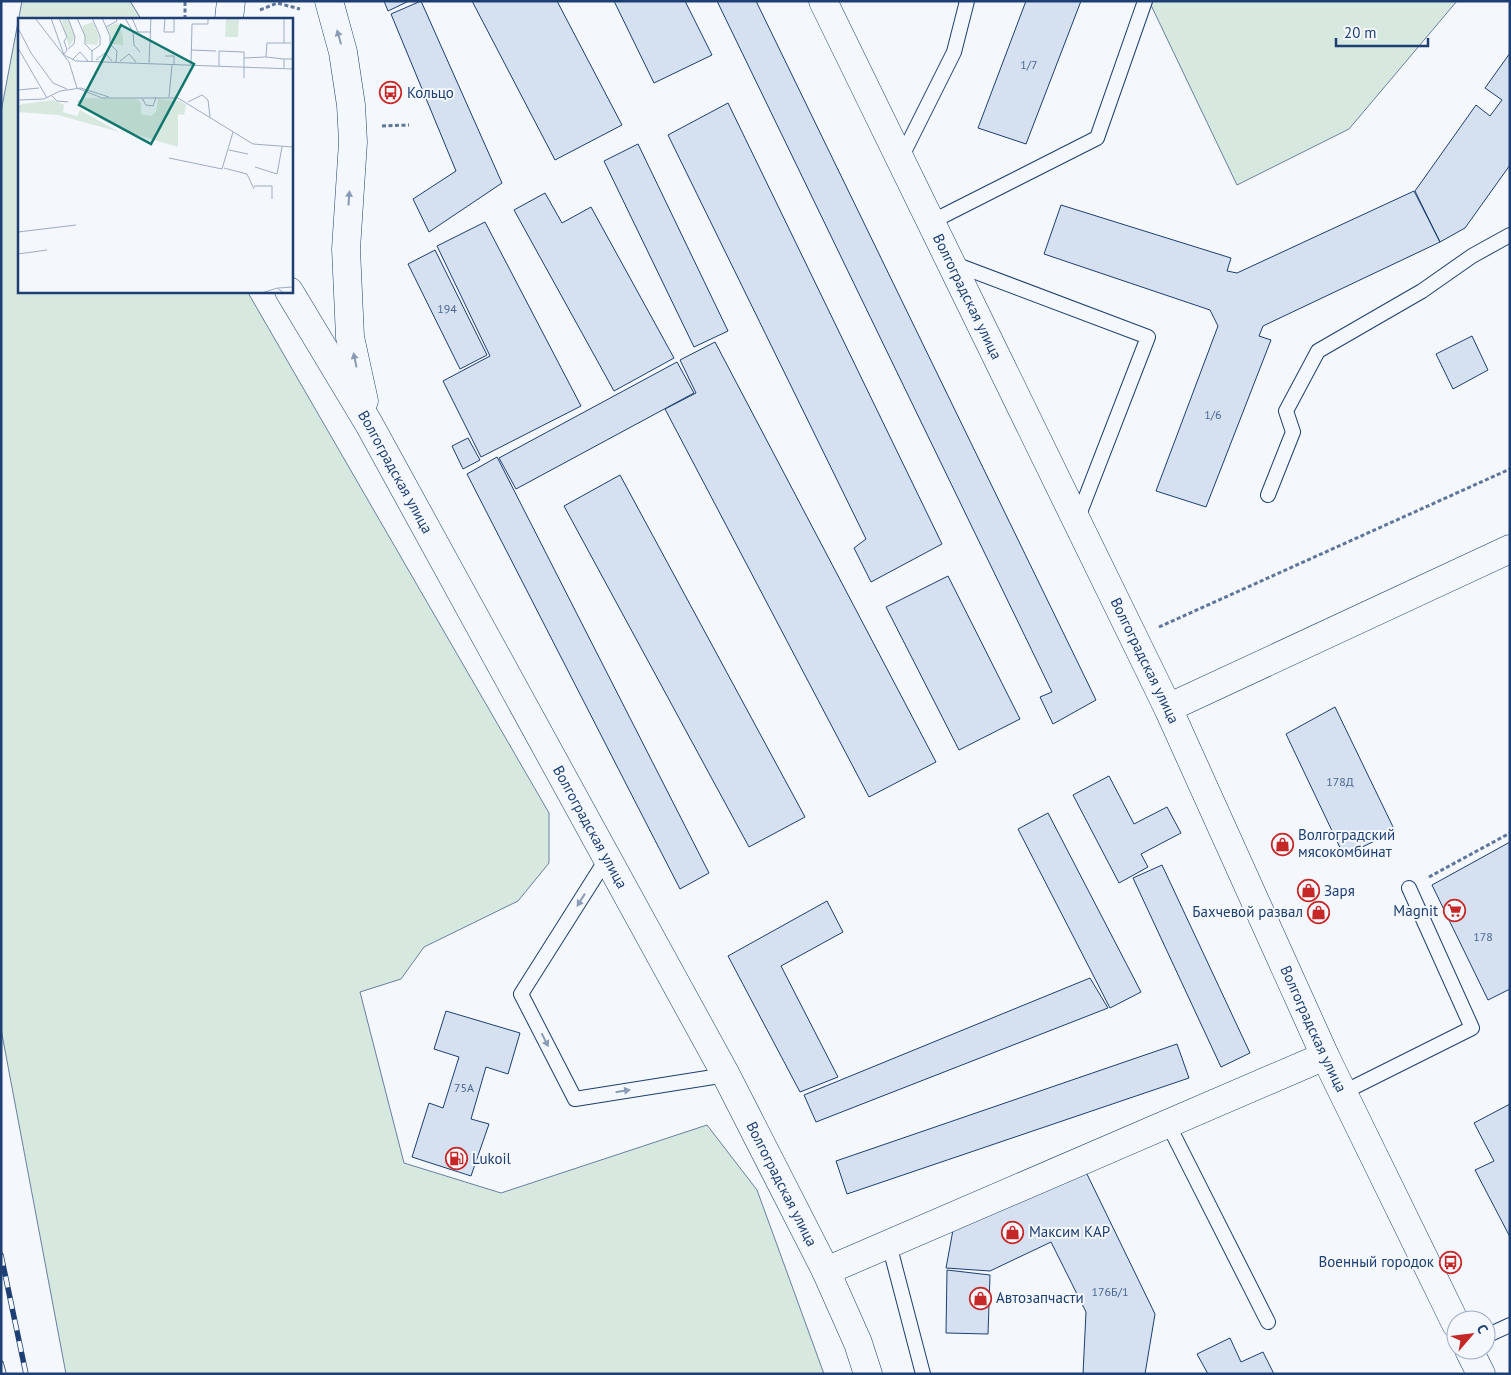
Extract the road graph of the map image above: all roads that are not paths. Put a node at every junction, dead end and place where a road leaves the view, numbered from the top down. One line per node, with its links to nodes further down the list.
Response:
1 (329, 1): 10 (street, one-way to 1)
2 (823, 1): 5 (street, Волгоградская улица)
3 (967, 1): 5 (lane)
4 (1145, 1): 6 (lane)
5 (900, 160): 6 (street, Волгоградская улица)
6 (931, 222): 8 (street, Волгоградская улица)
7 (1510, 235): 11 (lane)
8 (951, 263): 12 (street, Волгоградская улица); 12 (lane)
9 (290, 292): 10 (street, Волгоградская улица)
10 (369, 424): 15 (street, Волгоградская улица)
11 (1268, 495)
12 (1076, 521): 14 (street, Волгоградская улица)
13 (1510, 549): 14 (street)
14 (1168, 708): 17 (street, Волгоградская улица)
15 (607, 858): 18 (street, Волгоградская улица); 18 (lane, one-way to 18)
16 (1409, 888): 19 (lane)
17 (1325, 1056): 19 (street, Волгоградская улица); 20 (street)
18 (726, 1075): 22 (street, Волгоградская улица)
19 (1342, 1093): 23 (street, Волгоградская улица)
20 (1168, 1124): 21 (street); 24 (lane)
21 (889, 1244): 22 (street); 29 (lane)
22 (826, 1271): 28 (street, Волгоградская улица)
23 (1449, 1310)
24 (1268, 1322)
25 (1510, 1325): 26 (lane)
26 (1496, 1331)
27 (1474, 1360): 30 (street)
28 (868, 1374)
29 (923, 1374)
30 (1480, 1374)

